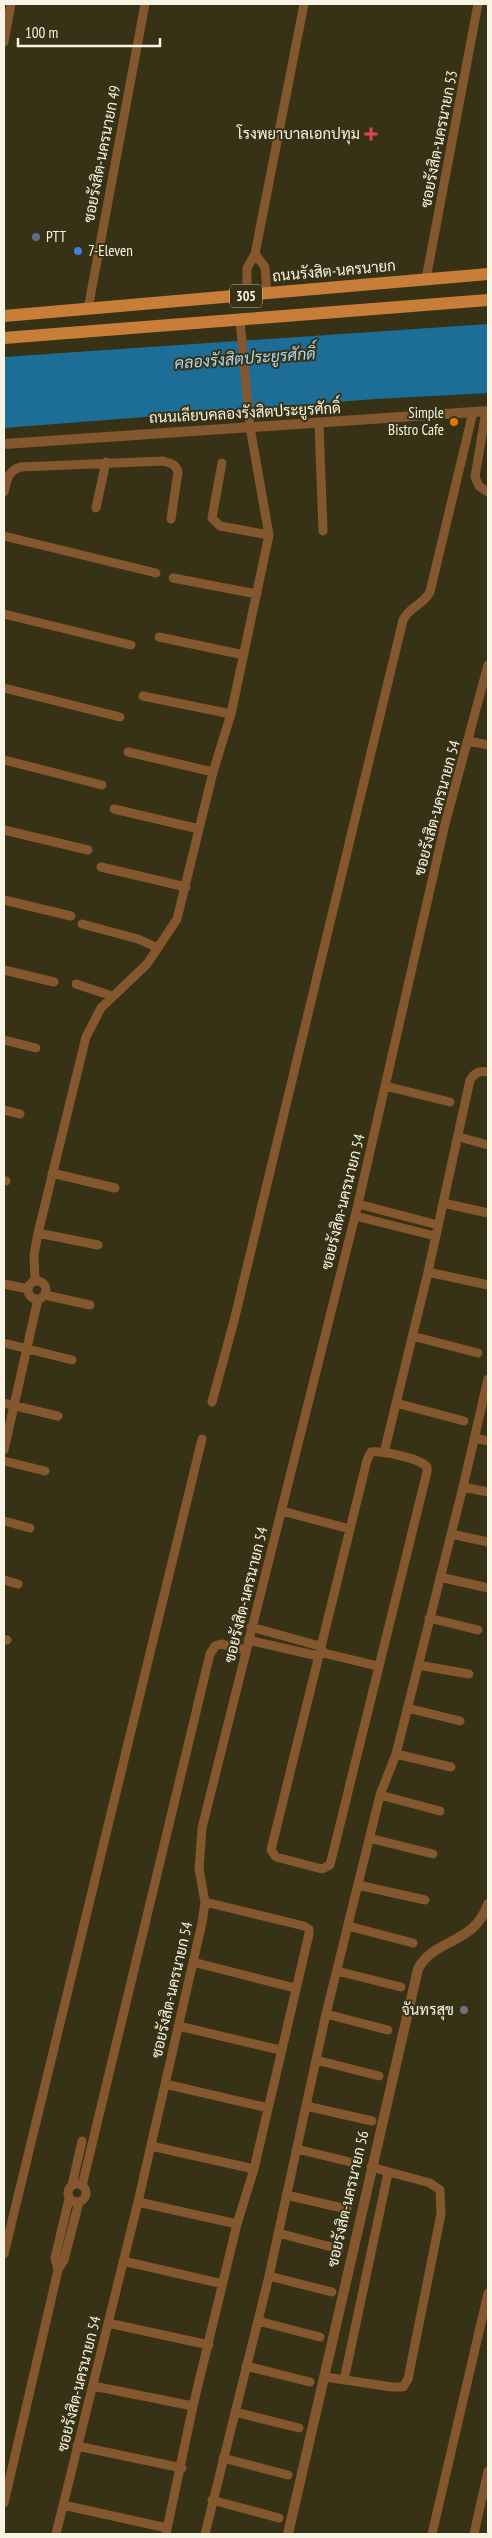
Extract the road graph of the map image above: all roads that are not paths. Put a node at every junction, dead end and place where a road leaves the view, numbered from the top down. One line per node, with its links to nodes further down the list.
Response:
1 (11, 4): 5 (street)
2 (145, 4): 12 (street, ซอยรังสิต-นครนายก 49)
3 (304, 4): 6 (street)
4 (478, 4): 8 (street, ซอยรังสิต-นครนายก 53)
5 (4, 42)
6 (255, 254): 9 (street); 10 (street)
7 (488, 274): 8 (main road, ถนนรังสิต-นครนายก / 305)
8 (426, 279): 9 (main road, ถนนรังสิต-นครนายก / 305)
9 (267, 294): 10 (main road, ถนนรังสิต-นครนายก / 305)
10 (247, 296): 12 (main road, ถนนรังสิต-นครนายก / 305)
11 (488, 300): 14 (main road, 305)
12 (88, 309): 13 (main road, ถนนรังสิต-นครนายก / 305)
13 (4, 316)
14 (240, 321): 15 (main road, 305); 18 (street)
15 (4, 338)
16 (487, 411): 17 (street, ถนนเลียบคลองรังสิตประยูรศักดิ์); 24 (street)
17 (473, 412): 19 (street, ถนนเลียบคลองรังสิตประยูรศักดิ์); 96 (street)
18 (249, 422): 19 (street, ถนนเลียบคลองรังสิตประยูรศักดิ์); 20 (street, ถนนเลียบคลองรังสิตประยูรศักดิ์); 28 (street)
19 (319, 424): 27 (street)
20 (4, 444)
21 (106, 462): 23 (street); 25 (street); 26 (street)
22 (222, 463): 28 (street)
23 (4, 492)
24 (488, 492)
25 (96, 508)
26 (170, 519)
27 (323, 531)
28 (269, 534): 32 (street)
29 (4, 536): 30 (street)
30 (156, 574)
31 (173, 578): 32 (street)
32 (257, 594): 36 (street)
33 (4, 614): 35 (street)
34 (159, 637): 36 (street)
35 (131, 645)
36 (244, 655): 41 (street)
37 (488, 665): 40 (street, ซอยรังสิต-นครนายก 54)
38 (4, 688): 42 (street)
39 (143, 696): 41 (street)
40 (484, 697): 43 (street, ซอยรังสิต-นครนายก 54)
41 (231, 714): 47 (street)
42 (120, 717)
43 (469, 741): 44 (street); 66 (street, ซอยรังสิต-นครนายก 54)
44 (488, 745)
45 (128, 752): 47 (street)
46 (4, 760): 48 (street)
47 (213, 772): 50 (street)
48 (102, 784)
49 (114, 809): 50 (street)
50 (199, 829): 54 (street)
51 (4, 830): 52 (street)
52 (88, 850)
53 (101, 867): 54 (street)
54 (186, 887): 58 (street)
55 (4, 900): 56 (street)
56 (71, 916)
57 (82, 924): 58 (street)
58 (158, 948): 62 (street)
59 (4, 970): 60 (street)
60 (54, 982)
61 (76, 984): 62 (street)
62 (112, 996): 72 (street)
63 (4, 1040): 64 (street)
64 (36, 1048)
65 (488, 1072): 70 (street)
66 (385, 1086): 67 (street); 75 (street, ซอยรังสิต-นครนายก 54)
67 (450, 1102)
68 (4, 1110): 69 (street)
69 (20, 1114)
70 (458, 1137): 71 (street); 74 (street)
71 (488, 1145)
72 (52, 1173): 73 (street); 79 (street)
73 (115, 1188)
74 (443, 1203): 76 (street); 78 (street)
75 (358, 1204): 77 (street, ซอยรังสิต-นครนายก 54); 78 (street)
76 (488, 1213)
77 (355, 1216): 80 (street); 110 (street, ซอยรังสิต-นครนายก 54)
78 (438, 1225): 80 (street)
79 (38, 1233): 81 (street); 83 (street)
80 (435, 1236): 82 (street)
81 (98, 1245)
82 (428, 1272): 85 (street); 89 (street)
83 (35, 1281): 86 (street); 87 (street)
84 (4, 1284): 86 (street)
85 (488, 1285)
86 (28, 1289): 87 (street)
87 (42, 1297): 88 (street); 91 (street)
88 (90, 1305)
89 (412, 1336): 92 (street); 97 (street)
90 (4, 1343): 91 (street)
91 (27, 1349): 93 (street); 98 (street)
92 (478, 1352)
93 (72, 1360)
94 (488, 1379): 101 (street)
95 (4, 1402): 98 (street)
96 (212, 1402)
97 (396, 1402): 100 (street); 105 (street)
98 (14, 1405): 99 (street); 104 (street)
99 (58, 1416)
100 (464, 1421)
101 (475, 1438): 103 (street); 108 (street)
102 (202, 1439): 174 (street)
103 (488, 1441)
104 (4, 1450)
105 (384, 1453): 113 (street); 127 (street)
106 (4, 1461): 107 (street)
107 (45, 1471)
108 (464, 1487): 109 (street); 114 (street)
109 (488, 1492)
110 (282, 1511): 113 (street); 121 (street, ซอยรังสิต-นครนายก 54)
111 (4, 1522): 112 (street)
112 (30, 1528)
113 (350, 1529): 125 (street)
114 (451, 1534): 115 (street); 116 (street)
115 (488, 1542)
116 (440, 1577): 119 (street); 120 (street)
117 (4, 1580): 118 (street)
118 (18, 1584)
119 (488, 1588)
120 (429, 1618): 122 (street); 126 (street)
121 (251, 1627): 123 (street, ซอยรังสิต-นครนายก 54); 125 (street)
122 (478, 1630)
123 (248, 1640): 124 (street, ซอยรังสิต-นครนายก 54); 125 (street)
124 (246, 1650): 139 (street, ซอยรังสิต-นครนายก 54); 165 (street)
125 (321, 1652): 127 (street); 127 (street)
126 (418, 1665): 128 (street); 129 (street)
127 (378, 1666)
128 (469, 1674)
129 (407, 1708): 130 (street); 131 (street)
130 (460, 1721)
131 (396, 1754): 132 (street); 133 (street)
132 (451, 1767)
133 (380, 1795): 134 (street); 135 (street)
134 (440, 1811)
135 (369, 1838): 136 (street); 137 (street)
136 (433, 1854)
137 (358, 1885): 138 (street); 141 (street)
138 (425, 1900)
139 (205, 1902): 143 (street, ซอยรังสิต-นครนายก 54); 146 (street)
140 (488, 1904): 161 (street, ซอยรังสิต-นครนายก 56)
141 (348, 1926): 142 (street); 144 (street)
142 (413, 1943)
143 (193, 1962): 146 (street); 148 (street, ซอยรังสิต-นครนายก 54)
144 (337, 1971): 145 (street); 147 (street)
145 (401, 1987)
146 (295, 1988): 150 (street)
147 (326, 2014): 149 (street); 151 (street)
148 (178, 2026): 150 (street); 153 (street, ซอยรังสิต-นครนายก 54)
149 (388, 2030)
150 (280, 2050): 155 (street)
151 (316, 2060): 152 (street); 154 (street)
152 (379, 2076)
153 (165, 2084): 155 (street); 158 (street, ซอยรังสิต-นครนายก 54)
154 (306, 2106): 156 (street); 159 (street)
155 (268, 2108): 162 (street)
156 (372, 2121)
157 (82, 2141): 164 (street)
158 (151, 2146): 162 (street); 169 (street, ซอยรังสิต-นครนายก 54)
159 (297, 2149): 160 (street); 166 (street)
160 (358, 2164)
161 (371, 2167): 163 (street); 186 (street, ซอยรังสิต-นครนายก 56)
162 (254, 2168): 171 (street)
163 (388, 2173): 187 (street); 187 (street)
164 (72, 2185): 165 (street); 167 (street)
165 (82, 2186): 168 (street)
166 (286, 2195): 170 (street); 172 (street)
167 (69, 2199): 168 (street); 176 (street)
168 (79, 2202): 176 (street)
169 (138, 2202): 171 (street); 175 (street, ซอยรังสิต-นครนายก 54)
170 (347, 2209)
171 (237, 2224): 178 (street)
172 (278, 2233): 173 (street); 177 (street)
173 (340, 2249)
174 (4, 2254)
175 (123, 2261): 178 (street); 182 (street, ซอยรังสิต-นครนายก 54)
176 (58, 2270): 199 (street)
177 (269, 2276): 179 (street); 181 (street)
178 (223, 2284): 184 (street)
179 (332, 2292)
180 (488, 2293): 207 (street)
181 (258, 2321): 183 (street); 185 (street)
182 (108, 2323): 184 (street); 189 (street, ซอยรังสิต-นครนายก 54)
183 (320, 2337)
184 (209, 2345): 190 (street)
185 (246, 2366): 188 (street); 191 (street)
186 (325, 2377): 187 (street); 206 (street, ซอยรังสิต-นครนายก 56)
187 (344, 2380)
188 (310, 2382)
189 (93, 2386): 190 (street); 193 (street, ซอยรังสิต-นครนายก 54)
190 (193, 2406): 195 (street)
191 (235, 2412): 192 (street); 194 (street)
192 (299, 2428)
193 (77, 2446): 195 (street); 200 (street, ซอยรังสิต-นครนายก 54)
194 (223, 2458): 197 (street); 198 (street)
195 (182, 2468): 203 (street)
196 (488, 2471): 201 (street)
197 (288, 2475)
198 (212, 2500): 202 (street); 205 (street)
199 (4, 2503)
200 (63, 2505): 203 (street); 204 (street, ซอยรังสิต-นครนายก 54)
201 (484, 2509): 208 (street)
202 (279, 2518)
203 (167, 2531)
204 (56, 2534)
205 (205, 2534)
206 (288, 2534)
207 (432, 2534)
208 (474, 2534)

